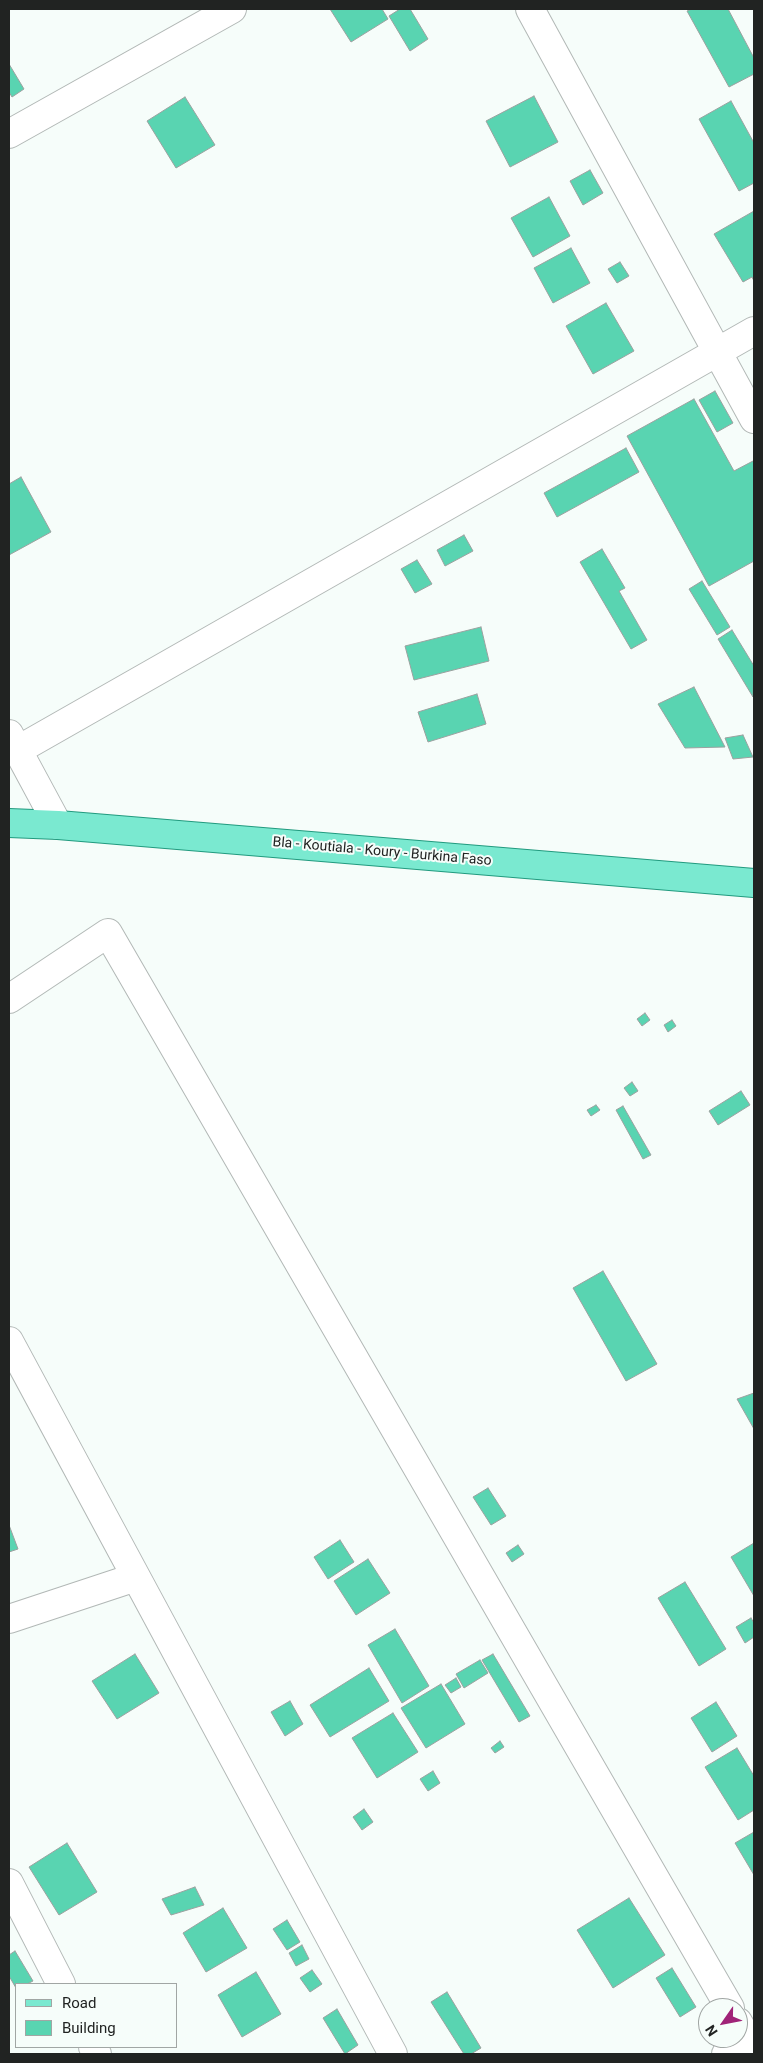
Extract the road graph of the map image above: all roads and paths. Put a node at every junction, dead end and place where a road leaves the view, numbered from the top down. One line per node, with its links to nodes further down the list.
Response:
1 (530, 9): 5 (street)
2 (224, 11): 3 (street)
3 (9, 134)
4 (754, 331): 5 (street)
5 (717, 351): 6 (street); 7 (street)
6 (754, 419)
7 (13, 742): 9 (street)
8 (9, 823): 9 (main road, Bla - Koutiala - Koury - Burkina Faso)
9 (58, 825): 10 (main road, Bla - Koutiala - Koury - Burkina Faso)
10 (754, 883)
11 (9, 999): 17 (street)
12 (9, 1341): 13 (street)
13 (136, 1577): 14 (street); 19 (street)
14 (9, 1619)
15 (9, 1884): 16 (street)
16 (60, 1983)
17 (724, 1998)
18 (754, 2049): 20 (street)
19 (393, 2054)
20 (726, 2054)

